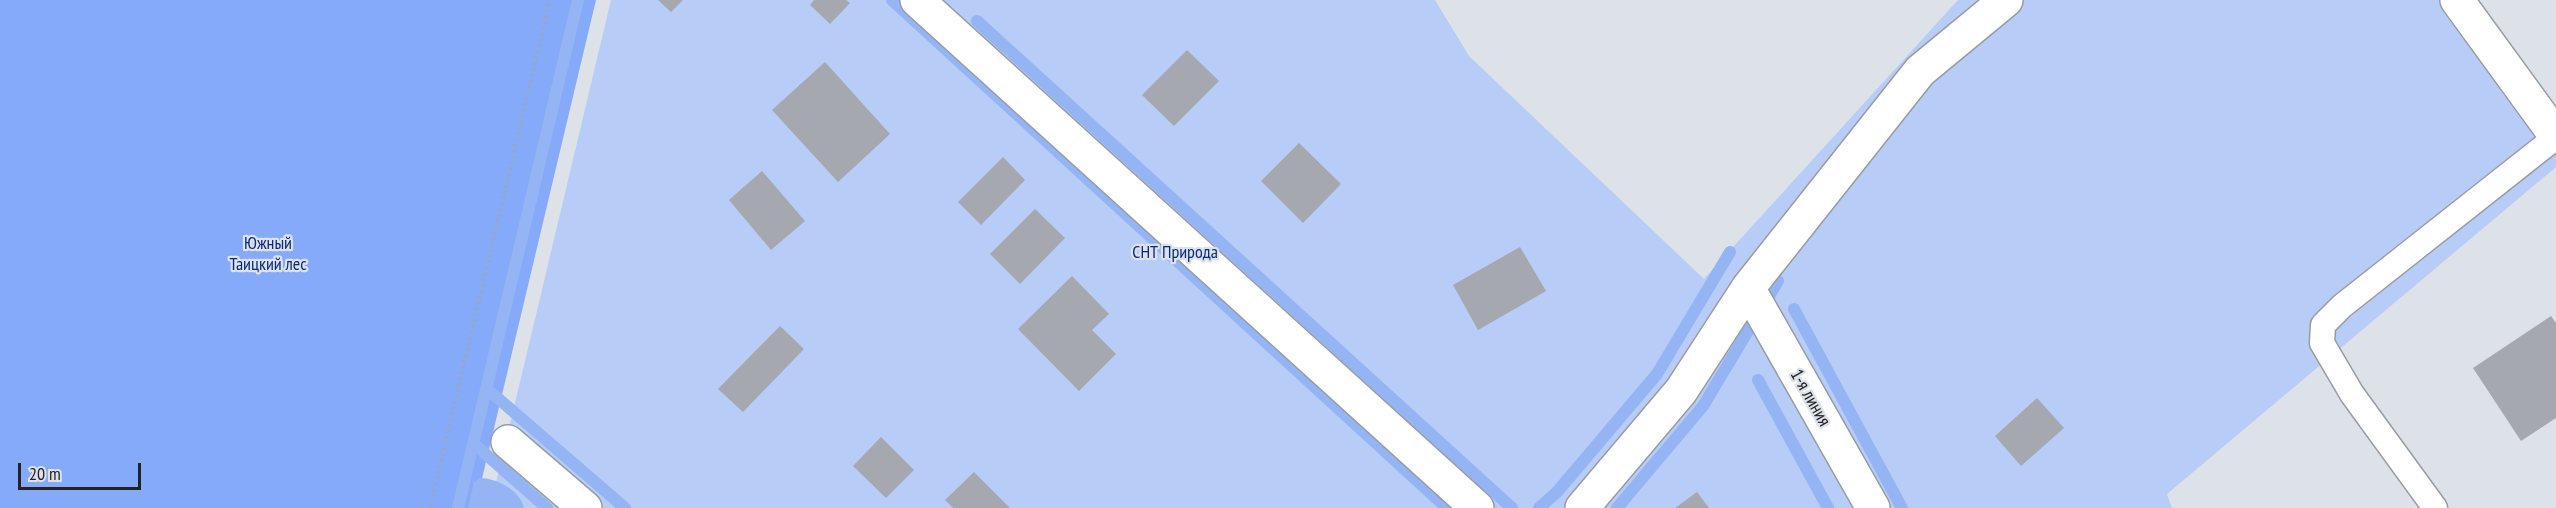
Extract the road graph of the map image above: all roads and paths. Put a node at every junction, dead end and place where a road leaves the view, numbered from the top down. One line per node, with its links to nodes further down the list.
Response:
1 (550, 0): 8 (path)
2 (917, 0): 10 (street)
3 (2006, 0): 6 (street)
4 (2457, 0): 5 (street)
5 (2556, 136): 13 (lane)
6 (1748, 288): 11 (street); 12 (street, 1-я линия)
7 (508, 442): 9 (street)
8 (430, 508)
9 (585, 508)
10 (1477, 508)
11 (1582, 508)
12 (1873, 508)
13 (2435, 508)

